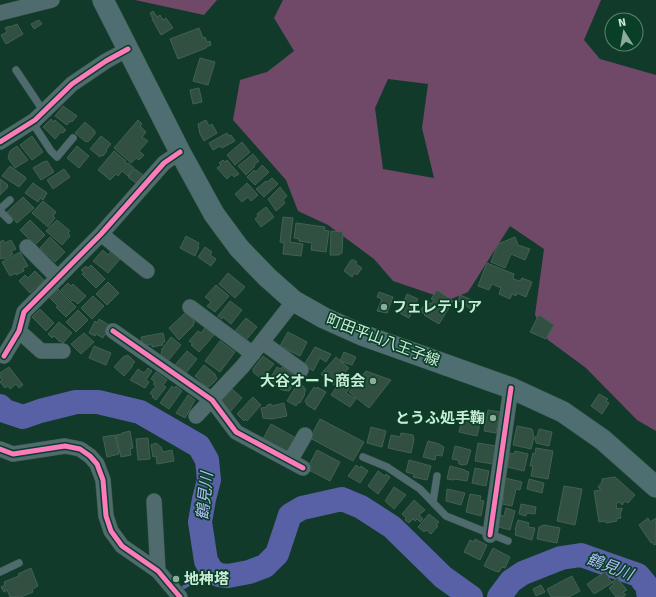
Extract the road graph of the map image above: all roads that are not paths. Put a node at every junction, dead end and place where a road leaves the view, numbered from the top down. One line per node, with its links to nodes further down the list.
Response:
1 (52, 0): 3 (street)
2 (103, 0): 4 (main road, 町田平山八王子線)
3 (0, 13)
4 (128, 49): 6 (street); 10 (main road, 町田平山八王子線)
5 (16, 70): 6 (lane)
6 (44, 112): 7 (street)
7 (32, 122): 8 (lane); 9 (street)
8 (73, 138)
9 (0, 142)
10 (180, 152): 14 (street); 18 (main road, 町田平山八王子線)
11 (10, 200): 12 (lane)
12 (0, 210): 13 (lane)
13 (9, 220)
14 (101, 234): 16 (street); 17 (street)
15 (27, 247): 17 (street)
16 (147, 271)
17 (58, 278): 20 (street)
18 (294, 301): 22 (street); 26 (main road, 町田平山八王子線)
19 (190, 307): 22 (street)
20 (19, 331): 23 (street); 24 (street)
21 (113, 331): 27 (street)
22 (257, 348): 25 (street); 27 (street)
23 (63, 351)
24 (4, 356)
25 (301, 370)
26 (511, 388): 33 (main road, 町田平山八王子線); 36 (street)
27 (212, 400): 28 (street); 29 (street)
28 (196, 416)
29 (304, 434)
30 (0, 449): 39 (street)
31 (363, 457): 35 (lane)
32 (437, 476): 35 (lane)
33 (656, 488)
34 (154, 501): 39 (street)
35 (433, 502): 36 (lane)
36 (490, 535): 37 (lane)
37 (508, 541)
38 (19, 564): 40 (lane)
39 (158, 570): 41 (street)
40 (0, 572)
41 (176, 595)

